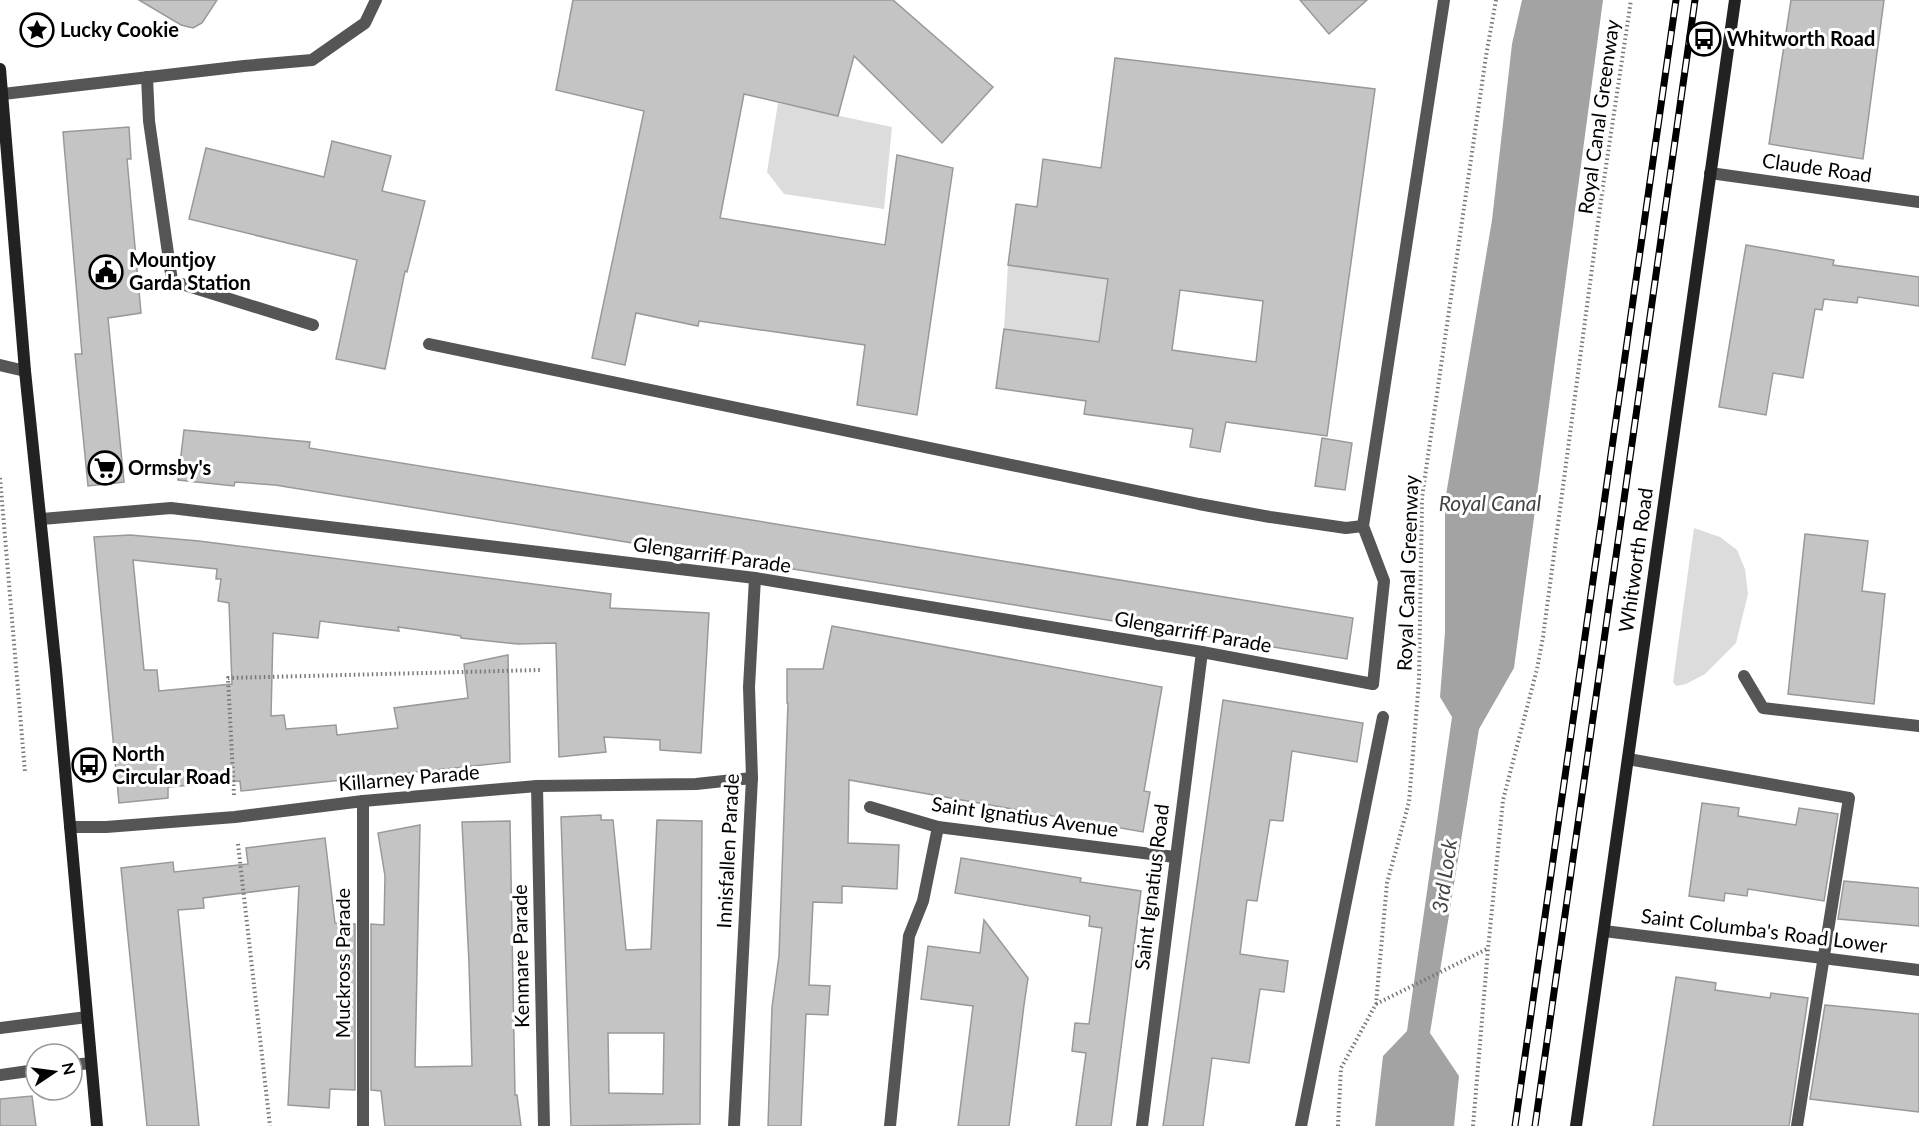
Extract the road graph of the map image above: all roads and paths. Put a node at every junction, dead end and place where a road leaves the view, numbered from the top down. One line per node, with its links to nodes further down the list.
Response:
1 (376, 0): 7 (street)
2 (1444, 0): 17 (street)
3 (1496, 0): 39 (path, Royal Canal Greenway)
4 (1631, 0): 36 (path, Royal Canal Greenway)
5 (1735, 0): 9 (street, Whitworth Road)
6 (0, 69): 8 (street)
7 (147, 77): 8 (street); 11 (street)
8 (3, 94): 14 (street)
9 (1710, 173): 10 (street, Claude Road); 24 (street, Whitworth Road)
10 (1919, 202)
11 (313, 324)
12 (429, 344): 17 (street)
13 (0, 365): 14 (street)
14 (25, 370): 16 (street)
15 (0, 478): 25 (path)
16 (42, 519): 18 (street, Glengarriff Parade); 31 (street)
17 (1363, 526): 19 (street, Glengarriff Parade)
18 (755, 578): 19 (street, Glengarriff Parade); 26 (street, Innisfallen Parade)
19 (1202, 652): 34 (street, Saint Ignatius Road)
20 (540, 670): 30 (path)
21 (1744, 676): 23 (street)
22 (1383, 717): 53 (street)
23 (1919, 726)
24 (1628, 759): 35 (street, Whitworth Road); 37 (street)
25 (25, 772)
26 (752, 778): 27 (street, Killarney Parade); 50 (street, Innisfallen Parade)
27 (537, 786): 28 (street, Killarney Parade); 49 (street, Kenmare Parade)
28 (363, 801): 30 (street, Killarney Parade); 48 (street, Muckross Parade)
29 (870, 807): 32 (street, Saint Ignatius Avenue)
30 (235, 817): 31 (street, Killarney Parade)
31 (70, 826): 40 (street)
32 (938, 827): 34 (street, Saint Ignatius Avenue); 51 (street)
33 (238, 844): 47 (path)
34 (1175, 857): 52 (street, Saint Ignatius Road)
35 (1604, 931): 37 (street, Saint Columba's Road Lower); 56 (street, Whitworth Road)
36 (1488, 949): 39 (path); 55 (path, Royal Canal Greenway)
37 (1825, 960): 38 (street, Saint Columba's Road Lower); 57 (street)
38 (1919, 970)
39 (1376, 1004): 54 (path, Royal Canal Greenway)
40 (87, 1017): 41 (street); 42 (street)
41 (0, 1028)
42 (91, 1063): 43 (street); 46 (street)
43 (84, 1064)
44 (24, 1072): 45 (street)
45 (0, 1075)
46 (97, 1126)
47 (270, 1126)
48 (363, 1126)
49 (544, 1126)
50 (734, 1126)
51 (890, 1126)
52 (1142, 1126)
53 (1301, 1126)
54 (1338, 1126)
55 (1473, 1126)
56 (1576, 1126)
57 (1797, 1126)

